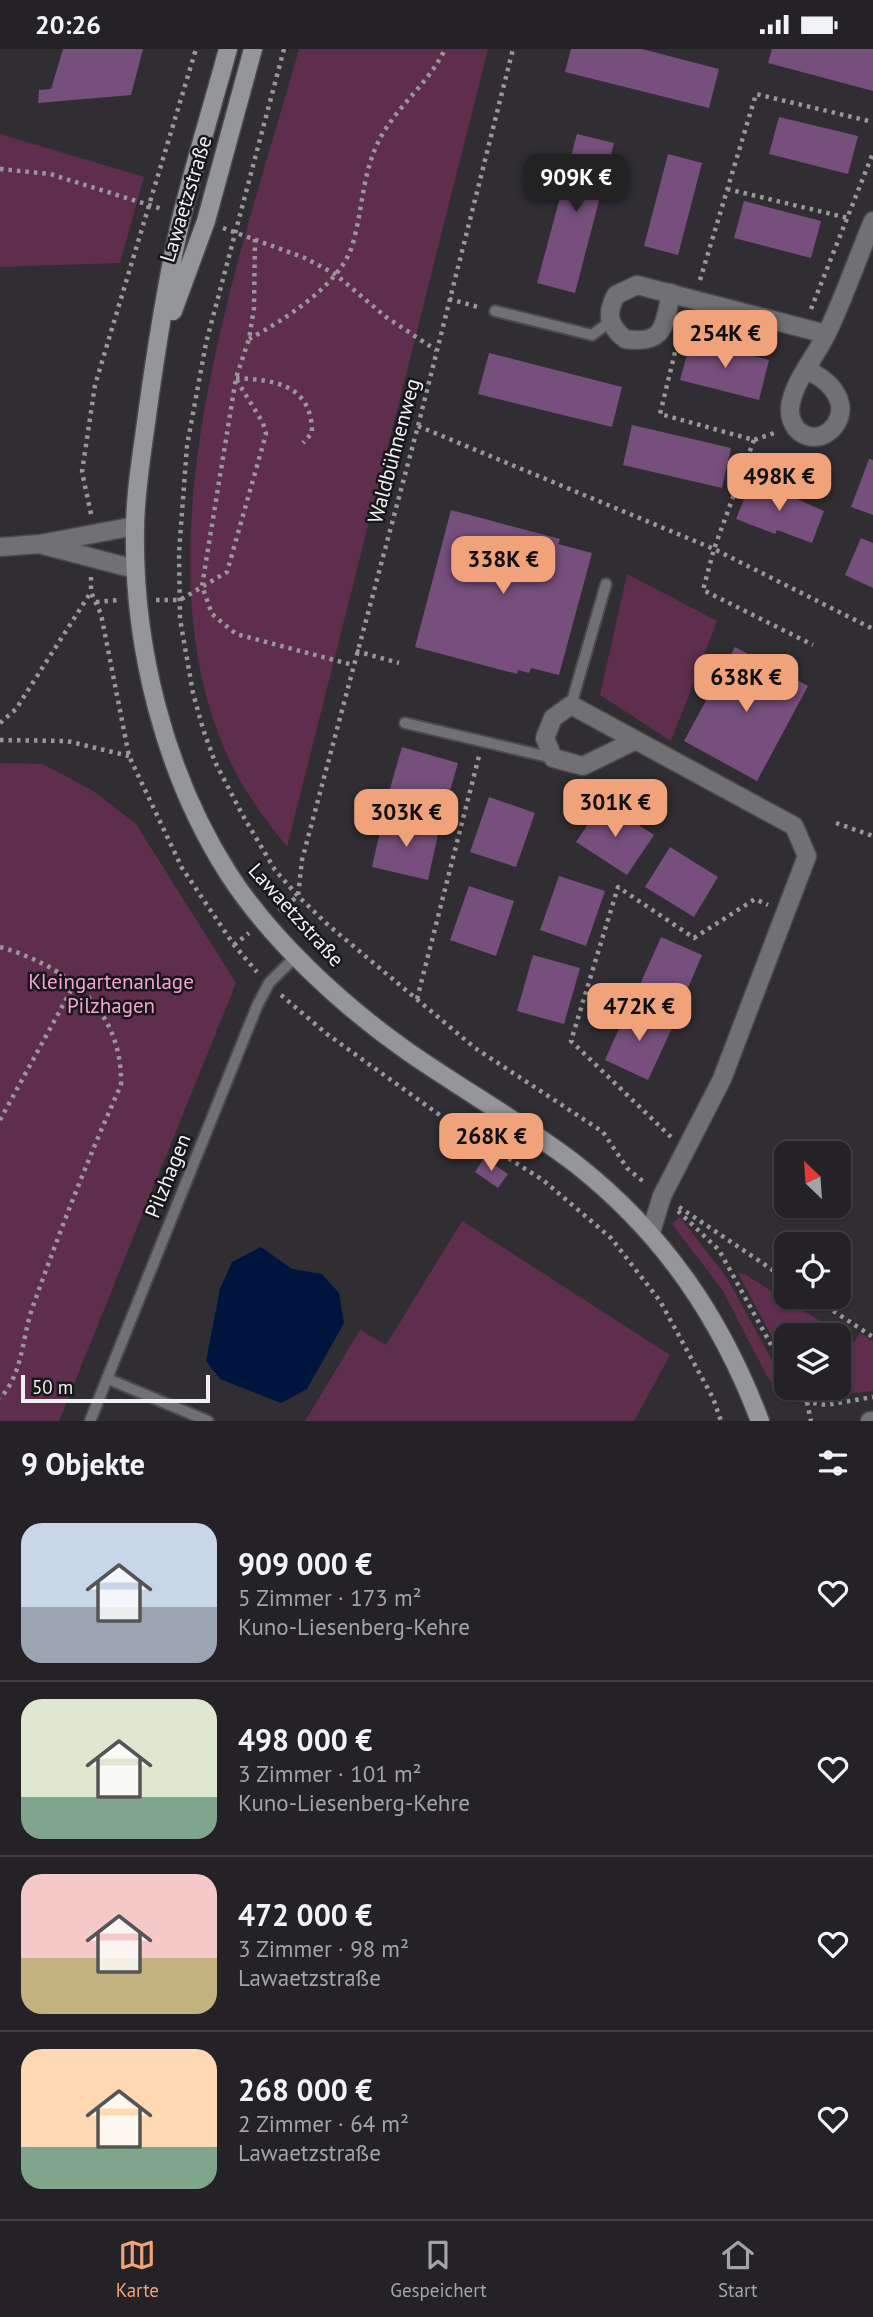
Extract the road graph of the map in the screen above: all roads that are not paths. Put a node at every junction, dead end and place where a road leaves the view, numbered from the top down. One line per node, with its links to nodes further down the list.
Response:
1 (228, 49): 8 (street, Lawaetzstraße)
2 (253, 49): 8 (street, Lawaetzstraße)
3 (873, 221): 7 (street)
4 (671, 293): 6 (street); 6 (street); 7 (street)
5 (495, 311): 6 (lane)
6 (610, 322)
7 (826, 334): 9 (street)
8 (155, 360): 10 (street, Lawaetzstraße)
9 (807, 370)
10 (135, 526): 11 (street); 13 (street, Lawaetzstraße)
11 (40, 544): 12 (street); 13 (street)
12 (0, 547)
13 (135, 569): 19 (street, Lawaetzstraße)
14 (606, 584): 15 (lane)
15 (571, 705): 17 (street); 18 (street)
16 (405, 723): 18 (lane)
17 (634, 741): 18 (street); 20 (street)
18 (553, 758)
19 (297, 955): 20 (street, Lawaetzstraße); 21 (lane, Pilzhagen)
20 (650, 1232): 24 (street, Lawaetzstraße)
21 (108, 1379): 22 (lane, Pilzhagen); 23 (lane)
22 (90, 1421)
23 (208, 1421)
24 (760, 1421)

